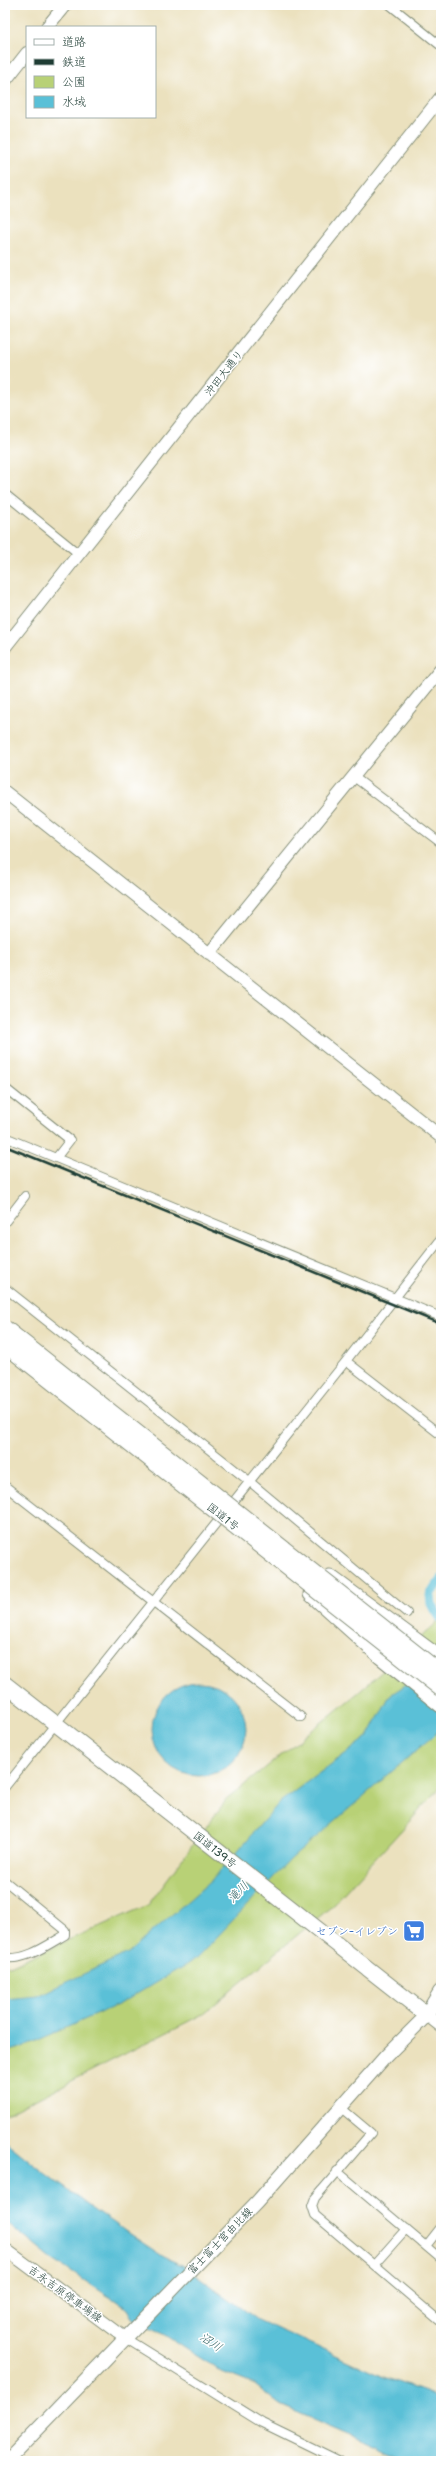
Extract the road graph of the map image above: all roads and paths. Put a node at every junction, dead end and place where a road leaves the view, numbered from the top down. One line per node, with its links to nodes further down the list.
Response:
1 (65, 5): 3 (street)
2 (390, 5): 4 (street)
3 (48, 26)
4 (441, 46)
5 (26, 54): 6 (street)
6 (5, 80)
7 (441, 97): 9 (street, 沖田大通り)
8 (5, 494): 9 (street)
9 (79, 554): 10 (street, 沖田大通り)
10 (5, 647)
11 (441, 669): 12 (street)
12 (354, 777): 14 (street); 15 (street)
13 (5, 792): 15 (street)
14 (441, 843)
15 (209, 954): 17 (street)
16 (5, 1088): 19 (street)
17 (441, 1137)
18 (5, 1138): 19 (street)
19 (56, 1158): 24 (street)
20 (25, 1196): 21 (street)
21 (5, 1222)
22 (441, 1239): 24 (street)
23 (5, 1288): 30 (street)
24 (395, 1298): 25 (street); 28 (street)
25 (441, 1317)
26 (5, 1328): 32 (highway, 国道1号, bridge)
27 (5, 1345): 32 (highway, 国道1号, bridge)
28 (346, 1361): 29 (street); 30 (street)
29 (441, 1435)
30 (249, 1481): 33 (street); 34 (street)
31 (5, 1486): 33 (street)
32 (236, 1518): 35 (highway, bridge); 36 (highway, 国道1号, bridge); 38 (highway, 国道1号, bridge); 39 (highway, bridge)
33 (152, 1603): 40 (street); 41 (street)
34 (407, 1613)
35 (441, 1659)
36 (441, 1673)
37 (5, 1684): 41 (highway, 国道139号)
38 (441, 1690)
39 (441, 1705)
40 (301, 1717)
41 (55, 1724): 42 (street); 47 (highway, 国道139号)
42 (5, 1787)
43 (5, 1881): 44 (street)
44 (5, 1958)
45 (441, 1992): 47 (highway)
46 (441, 2006): 47 (highway)
47 (427, 2015): 48 (street); 49 (main road, 富士富士宮由比線)
48 (441, 2026)
49 (340, 2107): 50 (street); 58 (main road, 富士富士宮由比線)
50 (337, 2171): 52 (street); 56 (street)
51 (441, 2227): 53 (street)
52 (406, 2230): 53 (street); 56 (street)
53 (426, 2246): 55 (street)
54 (5, 2249): 58 (street, 吉永吉原停車場線)
55 (441, 2259)
56 (374, 2265): 57 (street)
57 (441, 2322)
58 (127, 2336): 59 (main road, 富士富士宮由比線); 60 (street)
59 (7, 2461)
60 (340, 2461)

